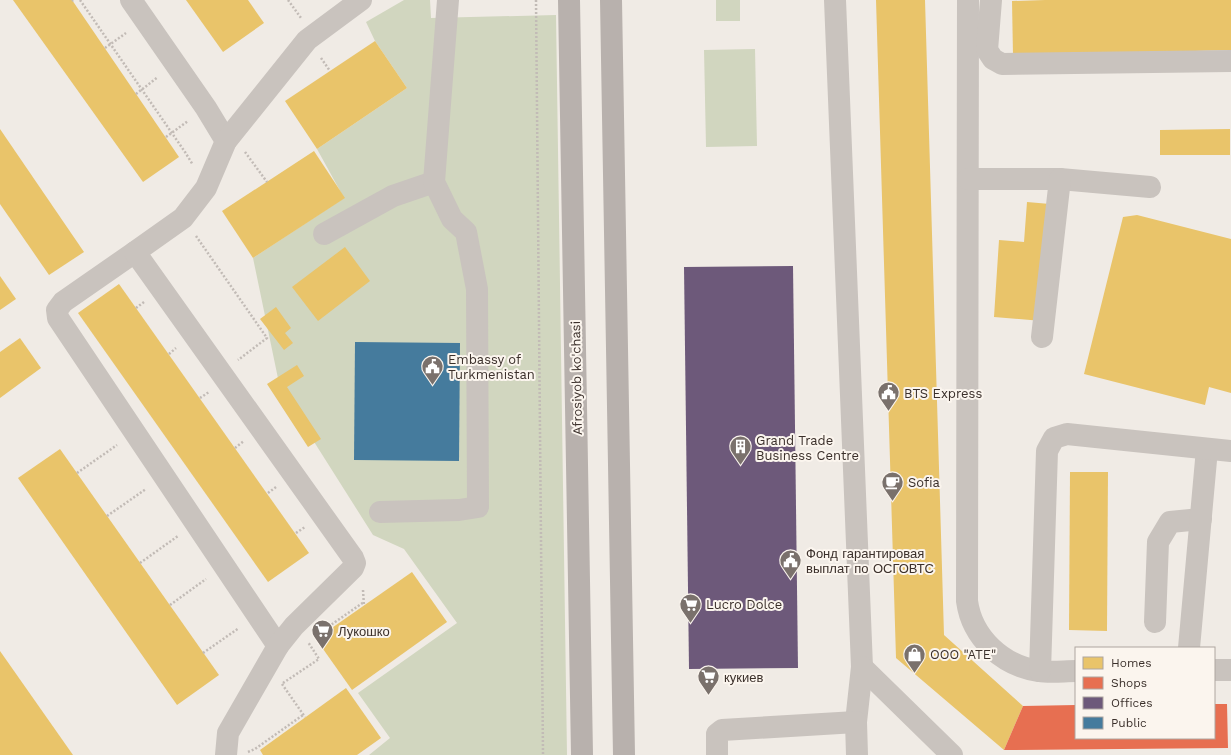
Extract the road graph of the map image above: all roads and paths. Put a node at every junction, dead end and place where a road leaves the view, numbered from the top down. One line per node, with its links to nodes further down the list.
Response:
1 (80, 0): 12 (path)
2 (131, 0): 11 (lane)
3 (362, 0): 21 (lane)
4 (448, 0): 25 (lane)
5 (536, 0): 62 (path)
6 (569, 0): 63 (main road, Afrosiyob ko'chasi)
7 (611, 0): 64 (main road)
8 (835, 0): 54 (lane)
9 (968, 0): 22 (lane)
10 (991, 0): 14 (lane)
11 (145, 20): 12 (path); 15 (lane)
12 (110, 44): 13 (path); 16 (path)
13 (105, 48)
14 (1231, 61)
15 (176, 64): 16 (path); 18 (lane)
16 (142, 89): 17 (path); 19 (path)
17 (136, 94)
18 (206, 108): 19 (path); 21 (lane)
19 (172, 133): 20 (path); 27 (path)
20 (166, 137)
21 (228, 137): 24 (path); 27 (lane)
22 (968, 179): 23 (lane); 57 (lane)
23 (1060, 179): 26 (lane); 31 (lane)
24 (267, 182)
25 (434, 182): 29 (lane); 38 (lane)
26 (1150, 187)
27 (206, 188): 28 (lane)
28 (183, 218): 30 (lane); 32 (path)
29 (324, 234)
30 (135, 252): 32 (lane); 33 (lane)
31 (1042, 338)
32 (221, 373): 50 (lane)
33 (135, 431): 36 (path); 37 (lane)
34 (1206, 449): 35 (lane); 40 (lane); 57 (lane)
35 (1231, 451)
36 (77, 473)
37 (164, 476): 39 (path); 41 (lane)
38 (380, 512)
39 (107, 516)
40 (1200, 519): 47 (lane); 51 (lane)
41 (196, 523): 42 (path); 43 (lane)
42 (140, 563)
43 (225, 566): 45 (path); 46 (lane)
44 (364, 602): 48 (path)
45 (170, 605)
46 (258, 615): 50 (lane); 52 (path)
47 (1155, 622)
48 (320, 633)
49 (313, 637): 59 (path)
50 (278, 646): 53 (lane)
51 (1189, 647)
52 (203, 653)
53 (268, 664): 59 (path); 61 (lane)
54 (862, 667): 60 (lane); 67 (lane)
55 (1215, 670): 56 (lane)
56 (1231, 670)
57 (1040, 671): 58 (lane)
58 (1075, 671)
59 (282, 684): 61 (path)
60 (856, 722): 65 (lane); 66 (lane)
61 (236, 754)
62 (543, 755)
63 (582, 755)
64 (624, 755)
65 (716, 755)
66 (857, 755)
67 (952, 755)

